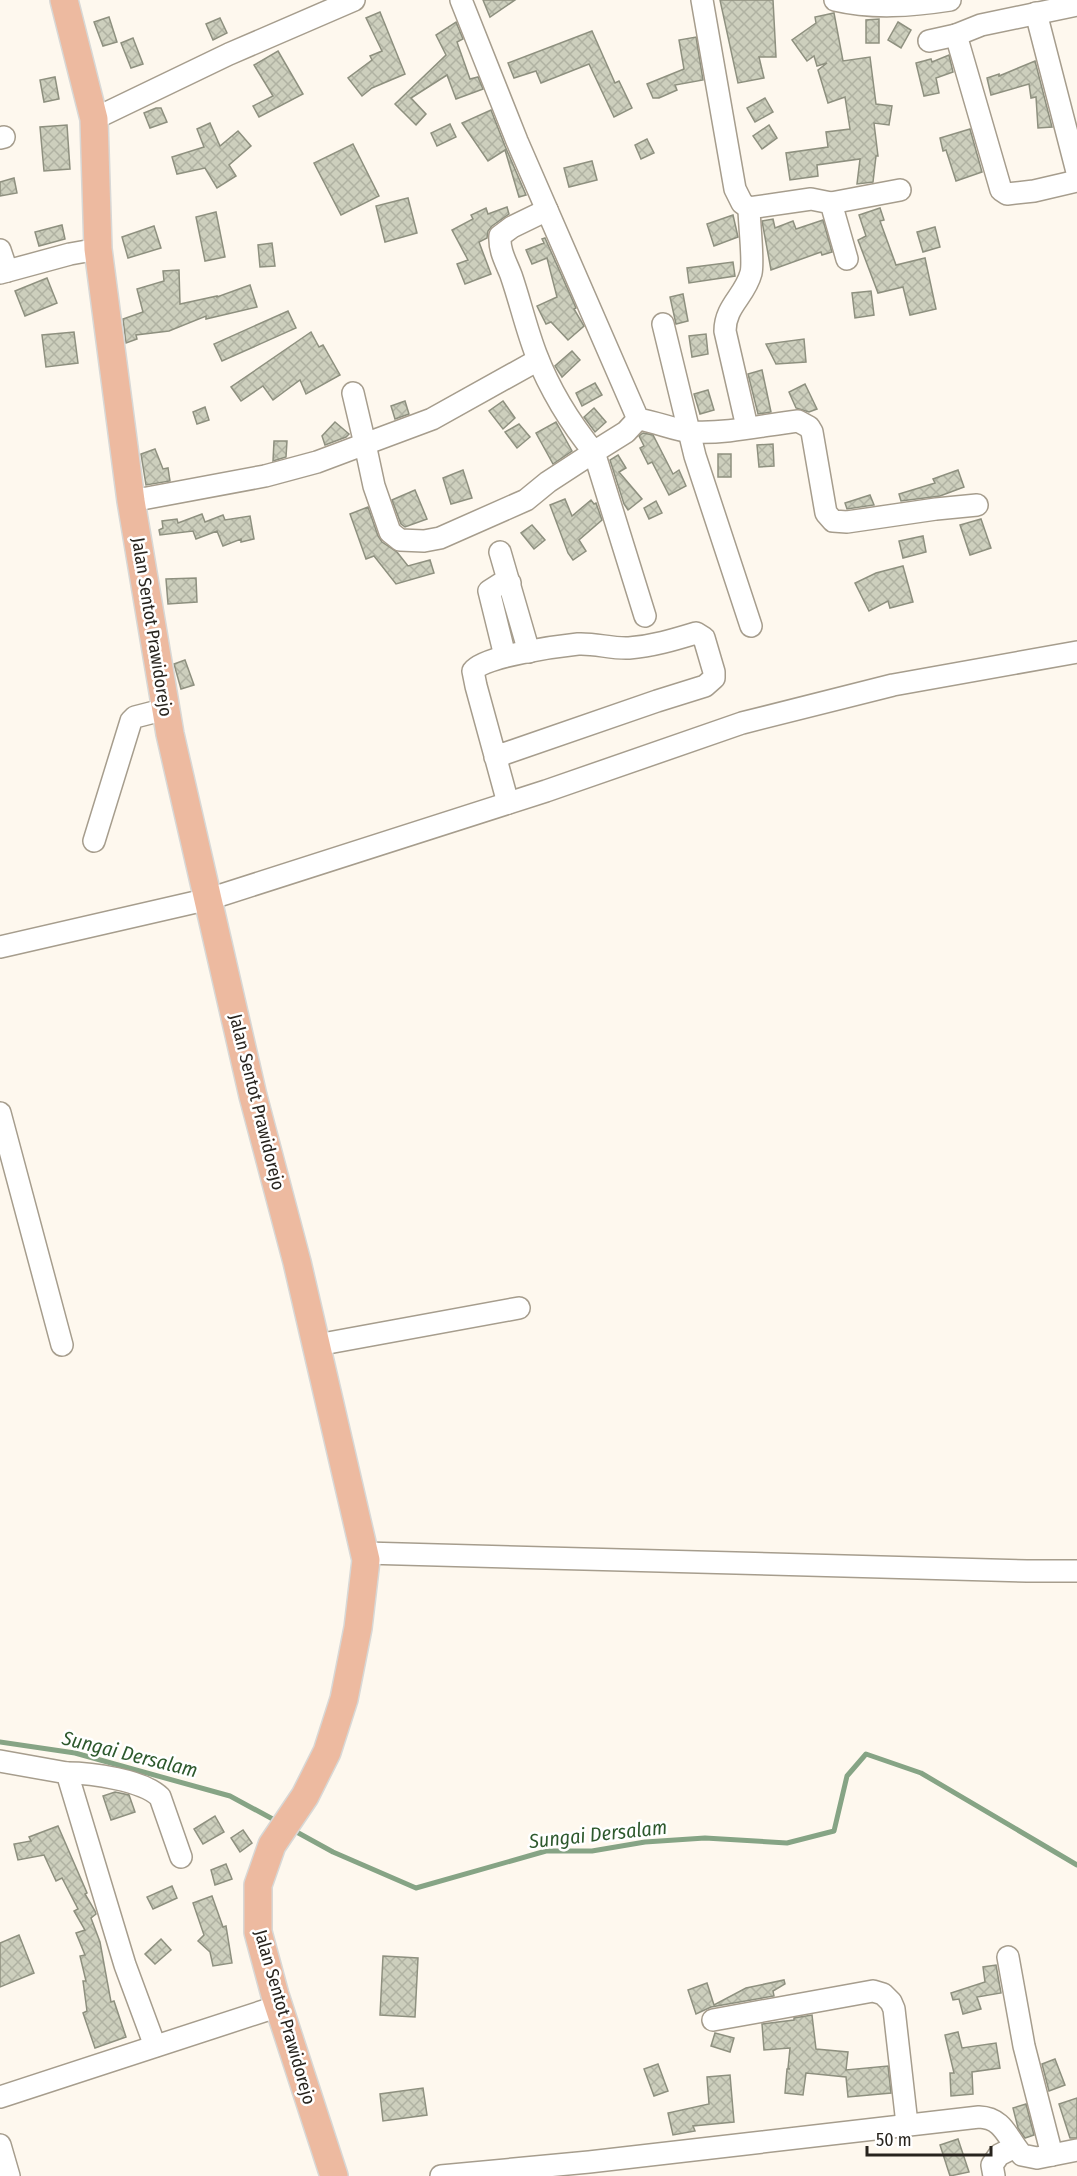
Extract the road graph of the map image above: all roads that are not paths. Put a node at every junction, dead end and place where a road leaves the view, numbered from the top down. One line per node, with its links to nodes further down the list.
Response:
1 (64, 0): 11 (main road, Jalan Sentot Prawidorejo)
2 (354, 0): 11 (street)
3 (461, 0): 17 (street)
4 (702, 0): 16 (street)
5 (835, 0): 6 (street)
6 (950, 0)
7 (1077, 5): 8 (street)
8 (1036, 13): 9 (street); 12 (street)
9 (956, 35): 10 (street); 13 (street)
10 (929, 41)
11 (94, 119): 18 (main road, Jalan Sentot Prawidorejo)
12 (1077, 172)
13 (1077, 181)
14 (900, 190): 15 (street)
15 (831, 203): 16 (street); 20 (street)
16 (749, 208): 26 (street)
17 (548, 210): 23 (street); 25 (street)
18 (98, 249): 21 (street); 30 (main road, Jalan Sentot Prawidorejo)
19 (0, 250): 21 (street)
20 (847, 260)
21 (3, 272)
22 (663, 324): 27 (street)
23 (538, 360): 28 (street); 29 (street)
24 (353, 393): 28 (street)
25 (638, 419): 27 (street); 29 (street)
26 (747, 427): 27 (street); 31 (street)
27 (690, 432): 35 (street)
28 (365, 444): 29 (street); 30 (street)
29 (594, 452): 34 (street)
30 (131, 501): 39 (main road, Jalan Sentot Prawidorejo)
31 (977, 505)
32 (500, 552): 33 (street)
33 (510, 583): 36 (street); 38 (street)
34 (645, 616)
35 (751, 626)
36 (529, 652): 38 (street); 40 (street)
37 (1077, 652): 41 (street)
38 (506, 656): 40 (street)
39 (166, 708): 42 (street); 43 (main road, Jalan Sentot Prawidorejo)
40 (495, 757): 41 (street)
41 (508, 803): 43 (street)
42 (93, 841)
43 (209, 899): 44 (street); 48 (main road, Jalan Sentot Prawidorejo)
44 (0, 947)
45 (0, 1113): 47 (street)
46 (519, 1308): 48 (street)
47 (62, 1345)
48 (316, 1345): 49 (main road, Jalan Sentot Prawidorejo)
49 (365, 1553): 50 (street); 55 (main road, Jalan Sentot Prawidorejo)
50 (1077, 1571)
51 (0, 1761): 52 (street)
52 (67, 1773): 53 (street); 57 (street)
53 (181, 1857)
54 (1008, 1957): 63 (street)
55 (279, 2006): 57 (street); 65 (main road, Jalan Sentot Prawidorejo)
56 (713, 2020): 59 (street)
57 (155, 2046): 58 (street)
58 (0, 2097)
59 (907, 2124): 61 (street); 66 (street)
60 (0, 2145): 64 (street)
61 (1015, 2147): 63 (street); 67 (street)
62 (1077, 2150): 63 (street)
63 (1052, 2155)
64 (9, 2176)
65 (334, 2176)
66 (441, 2176)
67 (994, 2176)

